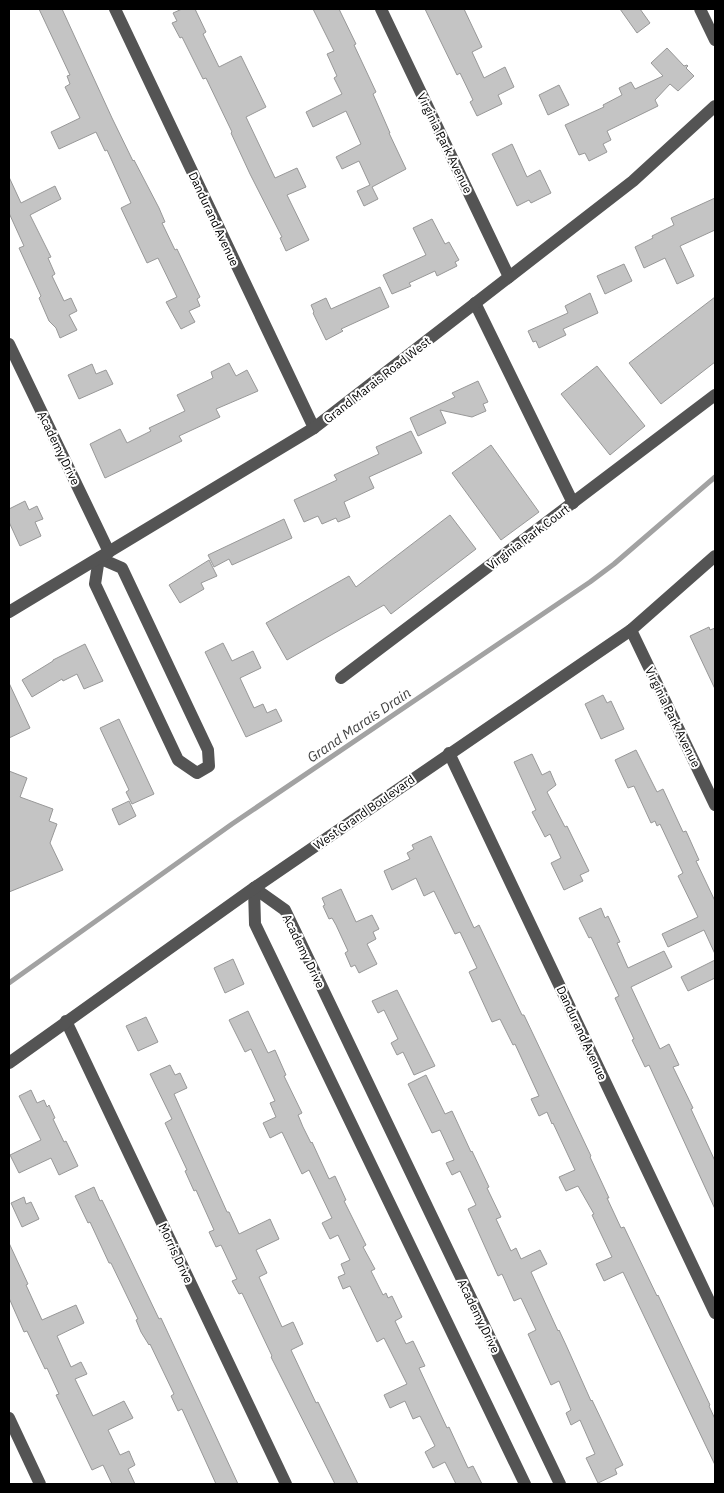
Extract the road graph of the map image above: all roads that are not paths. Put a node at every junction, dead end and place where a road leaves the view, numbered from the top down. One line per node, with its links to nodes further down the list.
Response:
1 (114, 9): 10 (street, Dandurand Avenue)
2 (381, 9): 6 (street, Virginia Park Avenue)
3 (700, 9): 4 (street)
4 (715, 40)
5 (715, 106): 6 (street, Grand Marais Road West)
6 (509, 277): 7 (street, Grand Marais Road West)
7 (475, 304): 10 (street, Grand Marais Road West); 11 (street)
8 (9, 344): 12 (street, Academy Drive)
9 (715, 395): 11 (street, Virginia Park Court)
10 (314, 428): 12 (street, Grand Marais Road West)
11 (573, 502): 16 (street, Virginia Park Court)
12 (104, 555): 12 (street); 14 (street, Grand Marais Road West)
13 (715, 556): 15 (street, West Grand Boulevard)
14 (9, 612)
15 (631, 630): 17 (street, West Grand Boulevard); 18 (street, Virginia Park Avenue)
16 (341, 678)
17 (449, 754): 19 (street, West Grand Boulevard); 22 (street, Dandurand Avenue)
18 (715, 805)
19 (254, 888): 20 (street, West Grand Boulevard); 26 (street); 27 (street, Academy Drive)
20 (66, 1021): 21 (street, West Grand Boulevard); 25 (street, Morris Drive)
21 (9, 1063)
22 (715, 1314)
23 (9, 1418): 24 (street)
24 (40, 1484)
25 (286, 1484)
26 (525, 1484)
27 (560, 1484)

